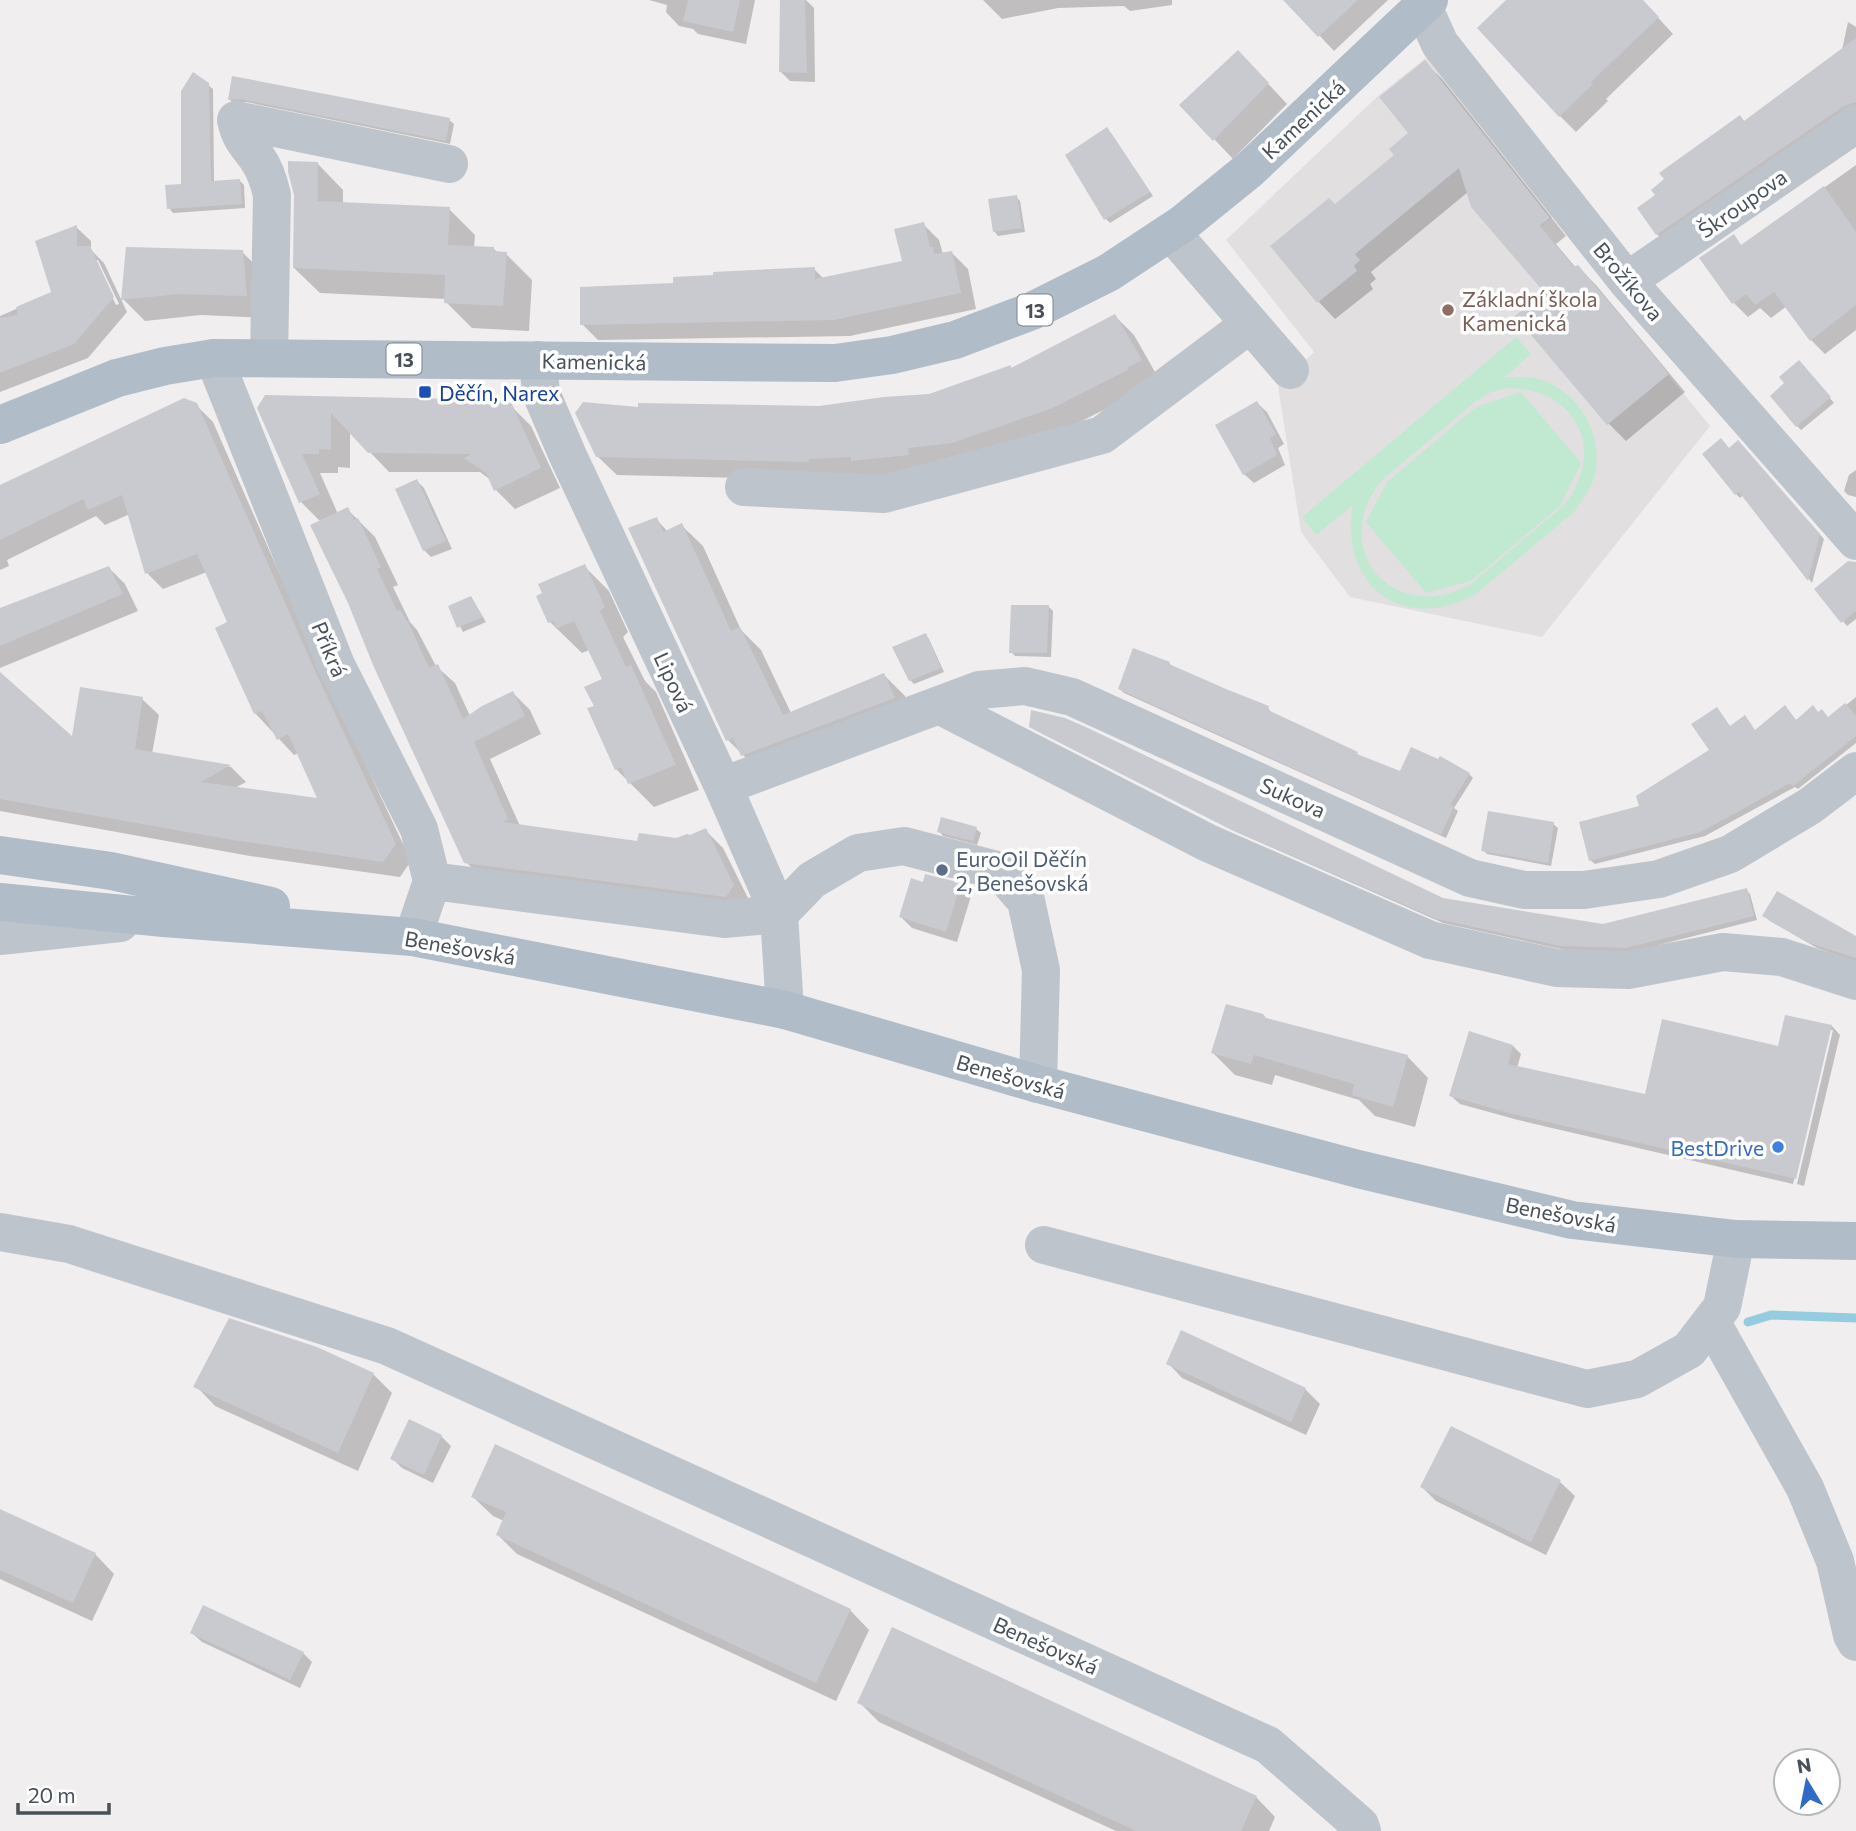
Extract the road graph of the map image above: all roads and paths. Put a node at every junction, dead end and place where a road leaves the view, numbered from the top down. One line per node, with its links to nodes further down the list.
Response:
1 (1424, 2): 4 (main road, Kamenická / 13); 5 (street, Brožíkova)
2 (1856, 124): 5 (street, Škroupova)
3 (449, 164): 8 (street)
4 (1171, 232): 6 (street); 9 (main road, Kamenická / 13)
5 (1627, 282): 13 (street, Brožíkova)
6 (1251, 324): 10 (street); 12 (street)
7 (214, 358): 8 (main road, Kamenická / 13); 11 (main road, Kamenická / 13); 18 (street, Příkrá)
8 (270, 358): 9 (main road, Kamenická / 13)
9 (538, 360): 16 (street, Lipová)
10 (1290, 370)
11 (0, 425)
12 (744, 487)
13 (1856, 541)
14 (939, 705): 15 (street, Sukova); 16 (street, Sukova); 24 (street)
15 (1856, 771)
16 (723, 786): 20 (street, Lipová)
17 (0, 855): 23 (main road)
18 (432, 881): 20 (street); 23 (street)
19 (0, 902): 21 (main road, Benešovská)
20 (779, 914): 25 (street, Lipová); 26 (street)
21 (164, 918): 22 (street, Benešovská); 23 (main road, Benešovská)
22 (0, 936)
23 (413, 937): 25 (main road, Benešovská)
24 (1856, 981)
25 (785, 1010): 26 (main road, Benešovská)
26 (1038, 1084): 28 (main road, Benešovská)
27 (0, 1232): 33 (street, Benešovská)
28 (1736, 1239): 29 (main road, Benešovská); 31 (street)
29 (1856, 1241)
30 (1044, 1245): 31 (street)
31 (1712, 1323): 32 (street)
32 (1856, 1642)
33 (1362, 1831)

